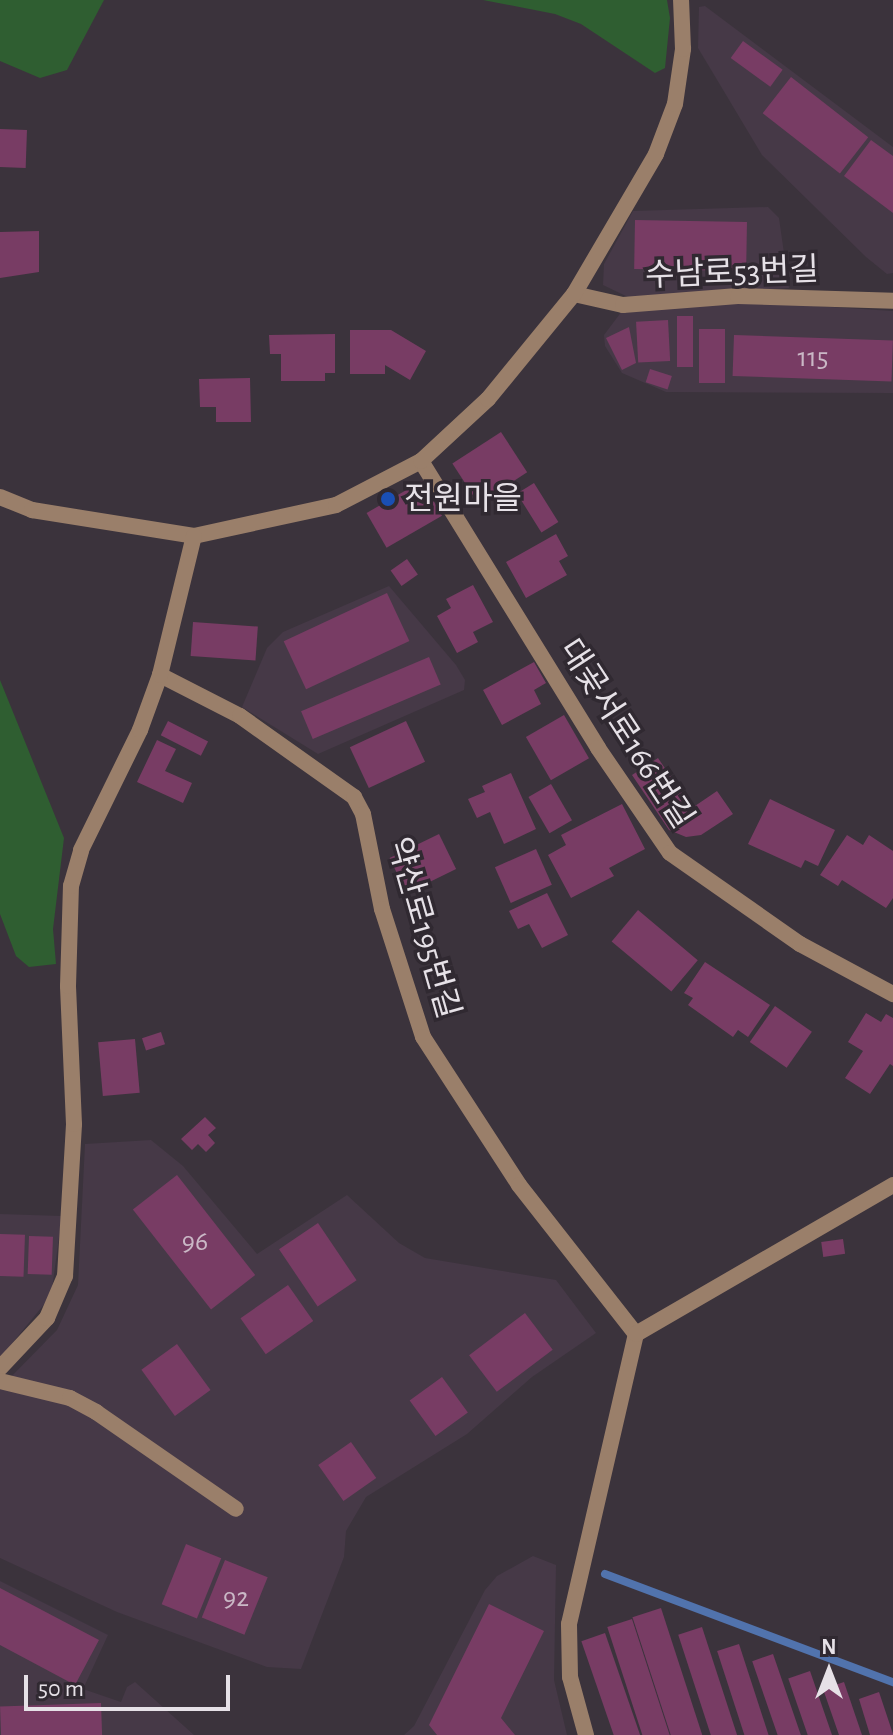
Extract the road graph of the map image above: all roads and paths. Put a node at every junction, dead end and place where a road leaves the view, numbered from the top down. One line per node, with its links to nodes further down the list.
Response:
1 (681, 0): 2 (lane)
2 (574, 294): 3 (lane, 수남로53번길); 4 (lane)
3 (893, 301)
4 (421, 461): 6 (lane); 8 (lane, 대곶서로166번길)
5 (0, 497): 6 (lane)
6 (194, 536): 7 (lane)
7 (160, 675): 10 (lane, 약산로195번길); 11 (lane)
8 (893, 994)
9 (893, 1185): 10 (lane)
10 (636, 1334): 14 (lane)
11 (0, 1368)
12 (0, 1381): 13 (lane)
13 (236, 1509)
14 (586, 1735)

